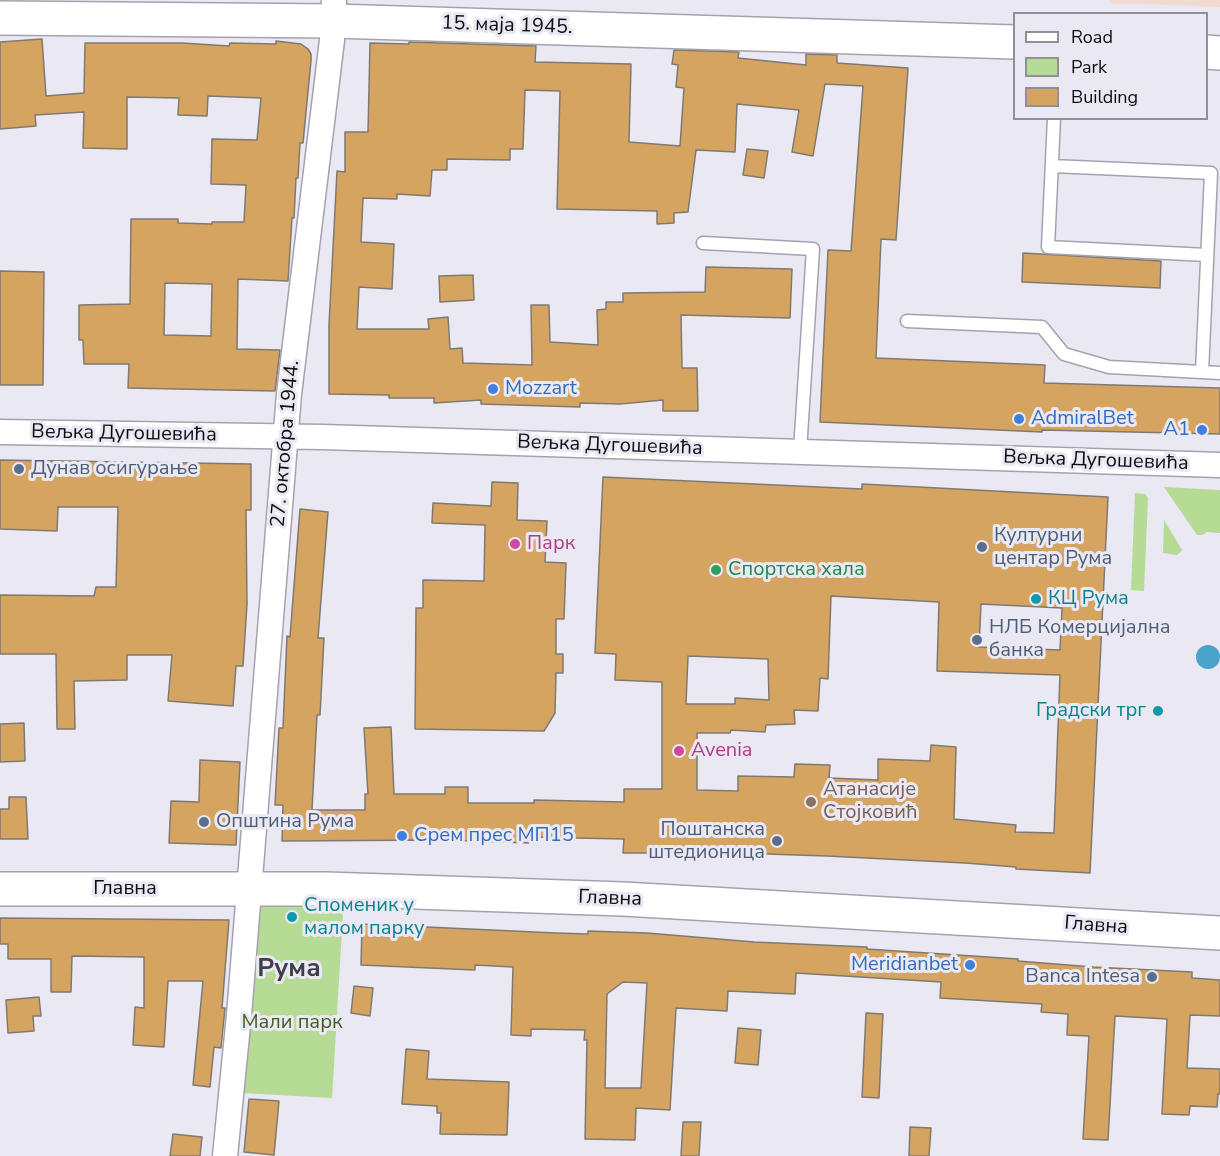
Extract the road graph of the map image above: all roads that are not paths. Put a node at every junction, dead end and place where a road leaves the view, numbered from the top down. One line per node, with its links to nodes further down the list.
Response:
1 (334, 10): 2 (main road, 15. маја 1945.); 3 (main road, 15. маја 1945.); 12 (street, 27. октобра 1944.)
2 (0, 18)
3 (1013, 42)
4 (1054, 120): 5 (lane)
5 (1052, 166): 7 (lane); 7 (lane)
6 (703, 243): 13 (lane)
7 (1208, 255): 9 (lane)
8 (907, 321): 9 (lane)
9 (1202, 372): 10 (lane)
10 (1220, 373)
11 (0, 432): 12 (street, Вељка Дугошевића)
12 (286, 437): 13 (street, Вељка Дугошевића); 16 (street, 27. октобра 1944.)
13 (800, 452): 14 (street, Вељка Дугошевића)
14 (1220, 465)
15 (0, 889): 16 (main road, Главна)
16 (249, 890): 17 (main road, Главна); 18 (street, 27. октобра 1944.)
17 (1220, 933)
18 (225, 1156)

